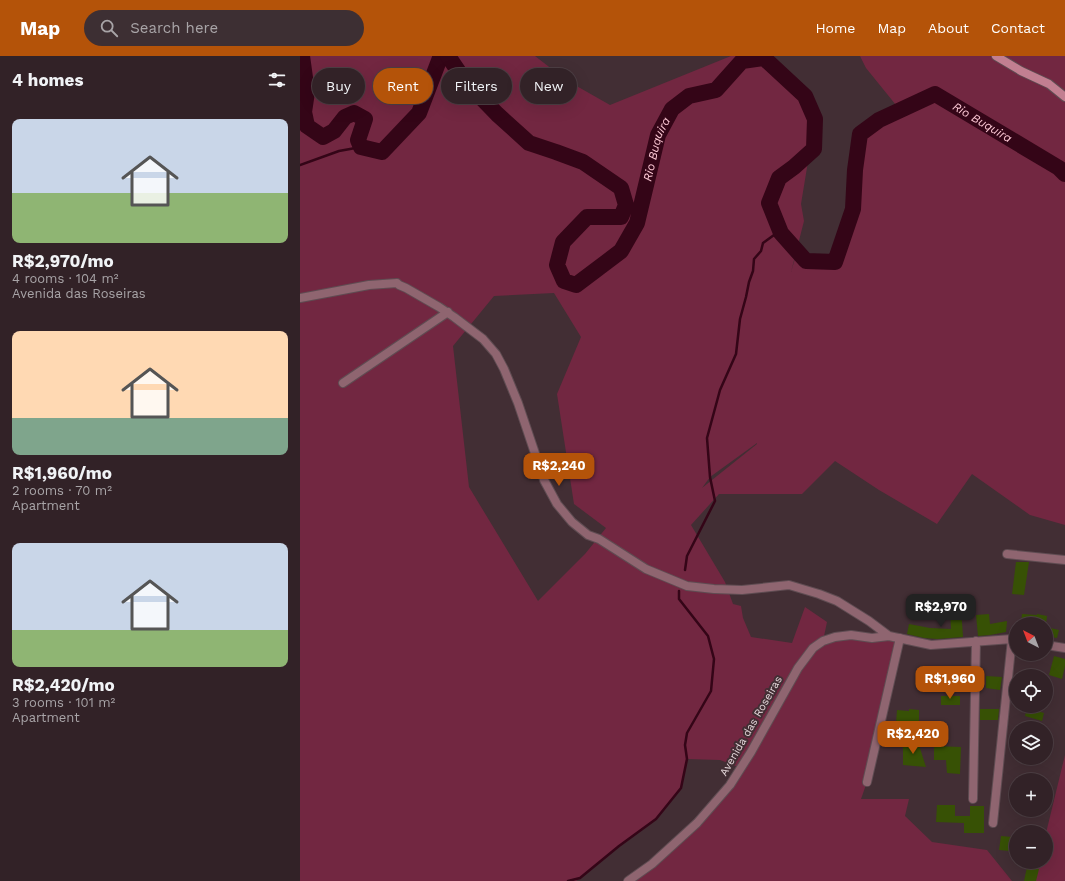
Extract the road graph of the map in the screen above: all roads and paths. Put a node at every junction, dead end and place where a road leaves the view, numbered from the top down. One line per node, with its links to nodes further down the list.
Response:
1 (996, 56): 2 (main road)
2 (1065, 97)
3 (300, 298): 4 (street)
4 (448, 312): 5 (street); 8 (street)
5 (343, 382)
6 (1007, 554): 7 (street)
7 (1065, 560)
8 (889, 636): 9 (street); 18 (street, Avenida das Roseiras)
9 (900, 638): 11 (street); 15 (street)
10 (1009, 639): 11 (street)
11 (976, 641): 16 (street)
12 (1053, 646): 13 (street)
13 (1065, 648)
14 (1011, 661): 17 (street)
15 (866, 782)
16 (973, 799)
17 (993, 823)
18 (628, 881)

